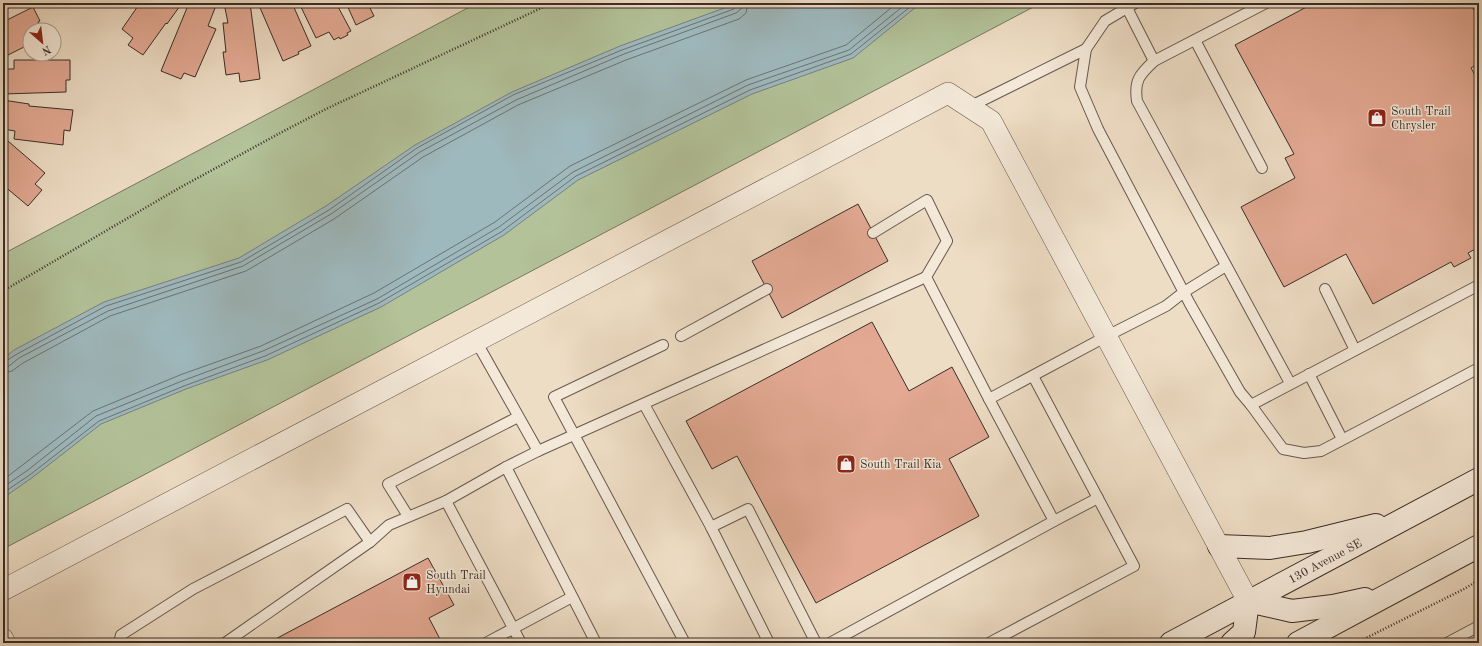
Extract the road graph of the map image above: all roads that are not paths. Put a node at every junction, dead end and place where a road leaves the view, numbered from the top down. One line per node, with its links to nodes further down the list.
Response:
1 (1266, 3): 3 (lane)
2 (1131, 6): 4 (lane); 5 (lane)
3 (1195, 40): 5 (lane); 7 (lane)
4 (1086, 49): 6 (lane); 14 (lane)
5 (1154, 61): 9 (lane)
6 (969, 107): 16 (street); 17 (street)
7 (1262, 168)
8 (873, 233): 10 (lane)
9 (1226, 266): 14 (lane); 23 (lane)
10 (926, 277): 24 (lane); 25 (lane)
11 (1479, 285): 19 (lane)
12 (767, 289): 15 (lane)
13 (1325, 289): 19 (lane)
14 (1184, 292): 16 (lane); 26 (lane)
15 (681, 336)
16 (1107, 336): 22 (lane); 40 (street)
17 (476, 341): 27 (lane); 42 (street)
18 (663, 345): 28 (lane)
19 (1355, 350): 21 (lane)
20 (1479, 368): 29 (lane)
21 (1309, 374): 23 (lane); 29 (lane)
22 (1033, 376): 24 (lane); 33 (lane)
23 (1290, 383): 26 (lane)
24 (989, 399): 37 (lane)
25 (644, 404): 28 (lane); 38 (lane)
26 (1251, 405): 29 (lane)
27 (518, 418): 30 (lane); 35 (lane)
28 (574, 435): 30 (lane); 55 (lane)
29 (1342, 439)
30 (538, 451): 31 (lane)
31 (506, 467): 34 (lane); 44 (lane)
32 (1479, 479): 36 (main road, 130 Avenue SE)
33 (1098, 498): 37 (lane); 59 (lane)
34 (446, 501): 35 (lane); 47 (lane)
35 (408, 516): 39 (lane)
36 (1408, 517): 40 (main road); 45 (main road, 130 Avenue SE)
37 (1054, 521): 58 (lane)
38 (711, 527): 56 (lane); 57 (lane)
39 (370, 542): 50 (lane); 51 (lane)
40 (1219, 546): 45 (street)
41 (1479, 546): 43 (main road)
42 (3, 590)
43 (1390, 594): 45 (main road); 62 (main road)
44 (572, 597): 47 (lane); 54 (lane)
45 (1248, 601): 60 (main road, 130 Avenue SE); 61 (main road)
46 (1479, 626): 63 (lane)
47 (513, 628): 52 (lane); 53 (lane)
48 (3, 639): 49 (street)
49 (5, 643)
50 (119, 643)
51 (225, 643)
52 (486, 643)
53 (521, 643)
54 (596, 643)
55 (685, 643)
56 (769, 643)
57 (816, 643)
58 (830, 643)
59 (989, 643)
60 (1171, 643)
61 (1232, 643)
62 (1298, 643)
63 (1446, 643)

